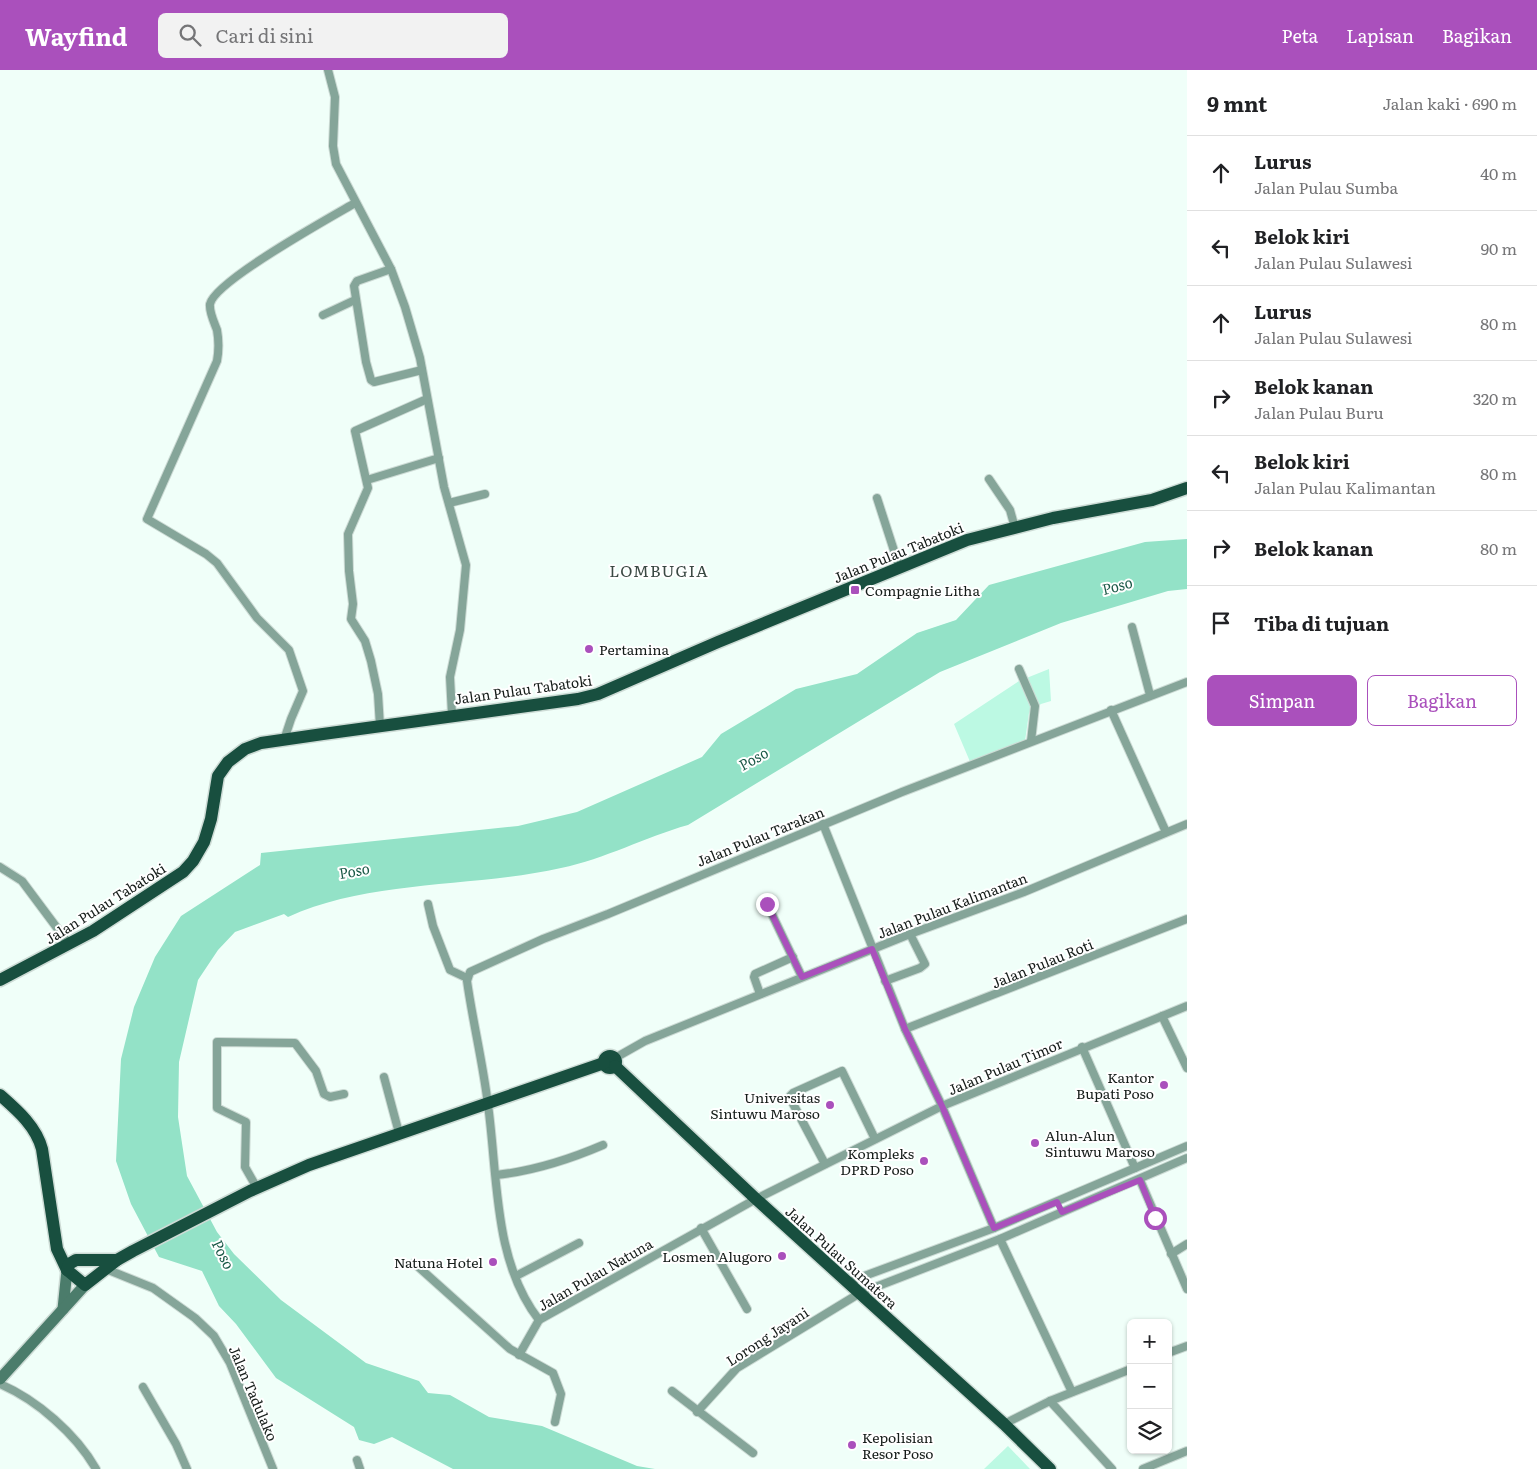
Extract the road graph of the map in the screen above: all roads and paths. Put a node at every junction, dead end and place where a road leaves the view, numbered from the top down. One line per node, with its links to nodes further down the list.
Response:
1 (328, 70): 2 (street)
2 (355, 203): 3 (street); 24 (street)
3 (391, 269): 4 (street); 6 (street)
4 (355, 300): 5 (street); 6 (street)
5 (323, 315)
6 (422, 370): 7 (street)
7 (427, 399): 8 (street); 10 (street)
8 (439, 458): 10 (street); 14 (street)
9 (989, 479): 15 (street)
10 (367, 480): 23 (street)
11 (1187, 488): 15 (highway, Jalan Pulau Tabatoki)
12 (485, 494): 14 (street)
13 (877, 498): 16 (street)
14 (449, 503): 22 (street)
15 (1015, 528): 16 (highway, Jalan Pulau Tabatoki)
16 (899, 566): 22 (highway, Jalan Pulau Tabatoki)
17 (1132, 628): 20 (street)
18 (1020, 669): 25 (street)
19 (1187, 682): 20 (street, Jalan Pulau Tarakan)
20 (1150, 695): 21 (street, Jalan Pulau Tarakan)
21 (1111, 710): 25 (street, Jalan Pulau Tarakan); 28 (street)
22 (452, 715): 23 (highway, Jalan Pulau Tabatoki)
23 (380, 726): 24 (highway, Jalan Pulau Tabatoki)
24 (284, 740): 34 (highway, Jalan Pulau Tabatoki)
25 (1031, 741): 26 (street, Jalan Pulau Tarakan)
26 (823, 824): 35 (street); 38 (street, Jalan Pulau Tarakan)
27 (1187, 824): 28 (street, Jalan Pulau Kalimantan)
28 (1166, 832): 33 (street, Jalan Pulau Kalimantan)
29 (0, 867): 34 (street)
30 (428, 904): 38 (street)
31 (767, 904): 36 (street)
32 (1187, 919): 44 (street, Jalan Pulau Roti)
33 (910, 934): 35 (street, Jalan Pulau Kalimantan); 40 (street)
34 (69, 944): 39 (highway, Jalan Pulau Tabatoki)
35 (872, 949): 37 (street, Jalan Pulau Kalimantan); 40 (street)
36 (792, 957): 37 (street); 41 (street)
37 (802, 977): 41 (street, Jalan Pulau Kalimantan)
38 (467, 978): 51 (street)
39 (0, 980)
40 (885, 981): 44 (street)
41 (760, 994): 46 (street, Jalan Pulau Kalimantan)
42 (1187, 1006): 43 (street, Jalan Pulau Timor)
43 (1162, 1016): 45 (street, Jalan Pulau Timor); 47 (street)
44 (905, 1029): 52 (street)
45 (1082, 1047): 52 (street, Jalan Pulau Timor); 59 (street)
46 (611, 1062): 51 (highway); 63 (highway, Jalan Pulau Sumatera)
47 (1187, 1068)
48 (384, 1077): 53 (street)
49 (344, 1094): 62 (street)
50 (0, 1095): 72 (highway)
51 (488, 1104): 53 (highway); 60 (street, Jalan Pulau Natuna)
52 (942, 1106): 54 (street, Jalan Pulau Timor); 67 (street)
53 (399, 1133): 62 (highway)
54 (875, 1139): 58 (street, Jalan Pulau Timor); 58 (street)
55 (603, 1146): 60 (street)
56 (1187, 1146): 59 (street)
57 (1187, 1158): 61 (street, Lorong Jayani)
58 (826, 1164): 63 (street, Jalan Pulau Timor)
59 (1135, 1168): 64 (street)
60 (496, 1176): 79 (street, Jalan Pulau Natuna)
61 (1140, 1180): 65 (street, Lorong Jayani); 71 (street)
62 (253, 1189): 74 (highway)
63 (756, 1199): 66 (street, Jalan Pulau Natuna); 81 (highway, Jalan Pulau Sumatera)
64 (1057, 1202): 65 (street); 67 (street)
65 (1062, 1212): 68 (street, Lorong Jayani)
66 (701, 1228): 86 (street); 87 (street, Jalan Pulau Natuna)
67 (994, 1228): 76 (street)
68 (1000, 1239): 80 (street, Lorong Jayani); 96 (street)
69 (579, 1243): 79 (street)
70 (1187, 1244): 71 (street)
71 (1171, 1254): 83 (street)
72 (60, 1256): 73 (highway); 77 (highway)
73 (76, 1260): 74 (highway); 77 (highway); 78 (highway)
74 (117, 1260): 78 (highway)
75 (414, 1263): 90 (street)
76 (897, 1264): 80 (street); 81 (street)
77 (67, 1270): 82 (highway); 85 (main road)
78 (101, 1272): 82 (highway); 108 (street, Jalan Tadulako)
79 (516, 1276): 87 (street, Jalan Pulau Natuna)
80 (900, 1277): 84 (street, Lorong Jayani)
81 (848, 1282): 84 (highway, Jalan Pulau Sumatera)
82 (85, 1285): 85 (main road)
83 (1187, 1289)
84 (860, 1293): 98 (street, Lorong Jayani); 101 (highway, Jalan Pulau Sumatera)
85 (63, 1309): 92 (main road)
86 (747, 1309)
87 (539, 1320): 90 (street)
88 (1187, 1346): 89 (street)
89 (1172, 1352)
90 (519, 1355): 100 (street)
91 (1127, 1371): 96 (street)
92 (0, 1379)
93 (0, 1384): 106 (street)
94 (143, 1387): 107 (street)
95 (672, 1392): 98 (street)
96 (1072, 1392): 97 (street)
97 (1050, 1401): 99 (street); 111 (street)
98 (697, 1412): 104 (street)
99 (1020, 1417): 101 (street); 102 (street)
100 (555, 1422)
101 (1004, 1424): 102 (highway, Jalan Pulau Sumatera)
102 (1015, 1434): 110 (highway, Jalan Pulau Sumatera)
103 (1187, 1451): 112 (street)
104 (753, 1453)
105 (357, 1460): 109 (street)
106 (96, 1469)
107 (187, 1469)
108 (273, 1469)
109 (360, 1469)
110 (1050, 1469)
111 (1112, 1469)
112 (1143, 1469)

